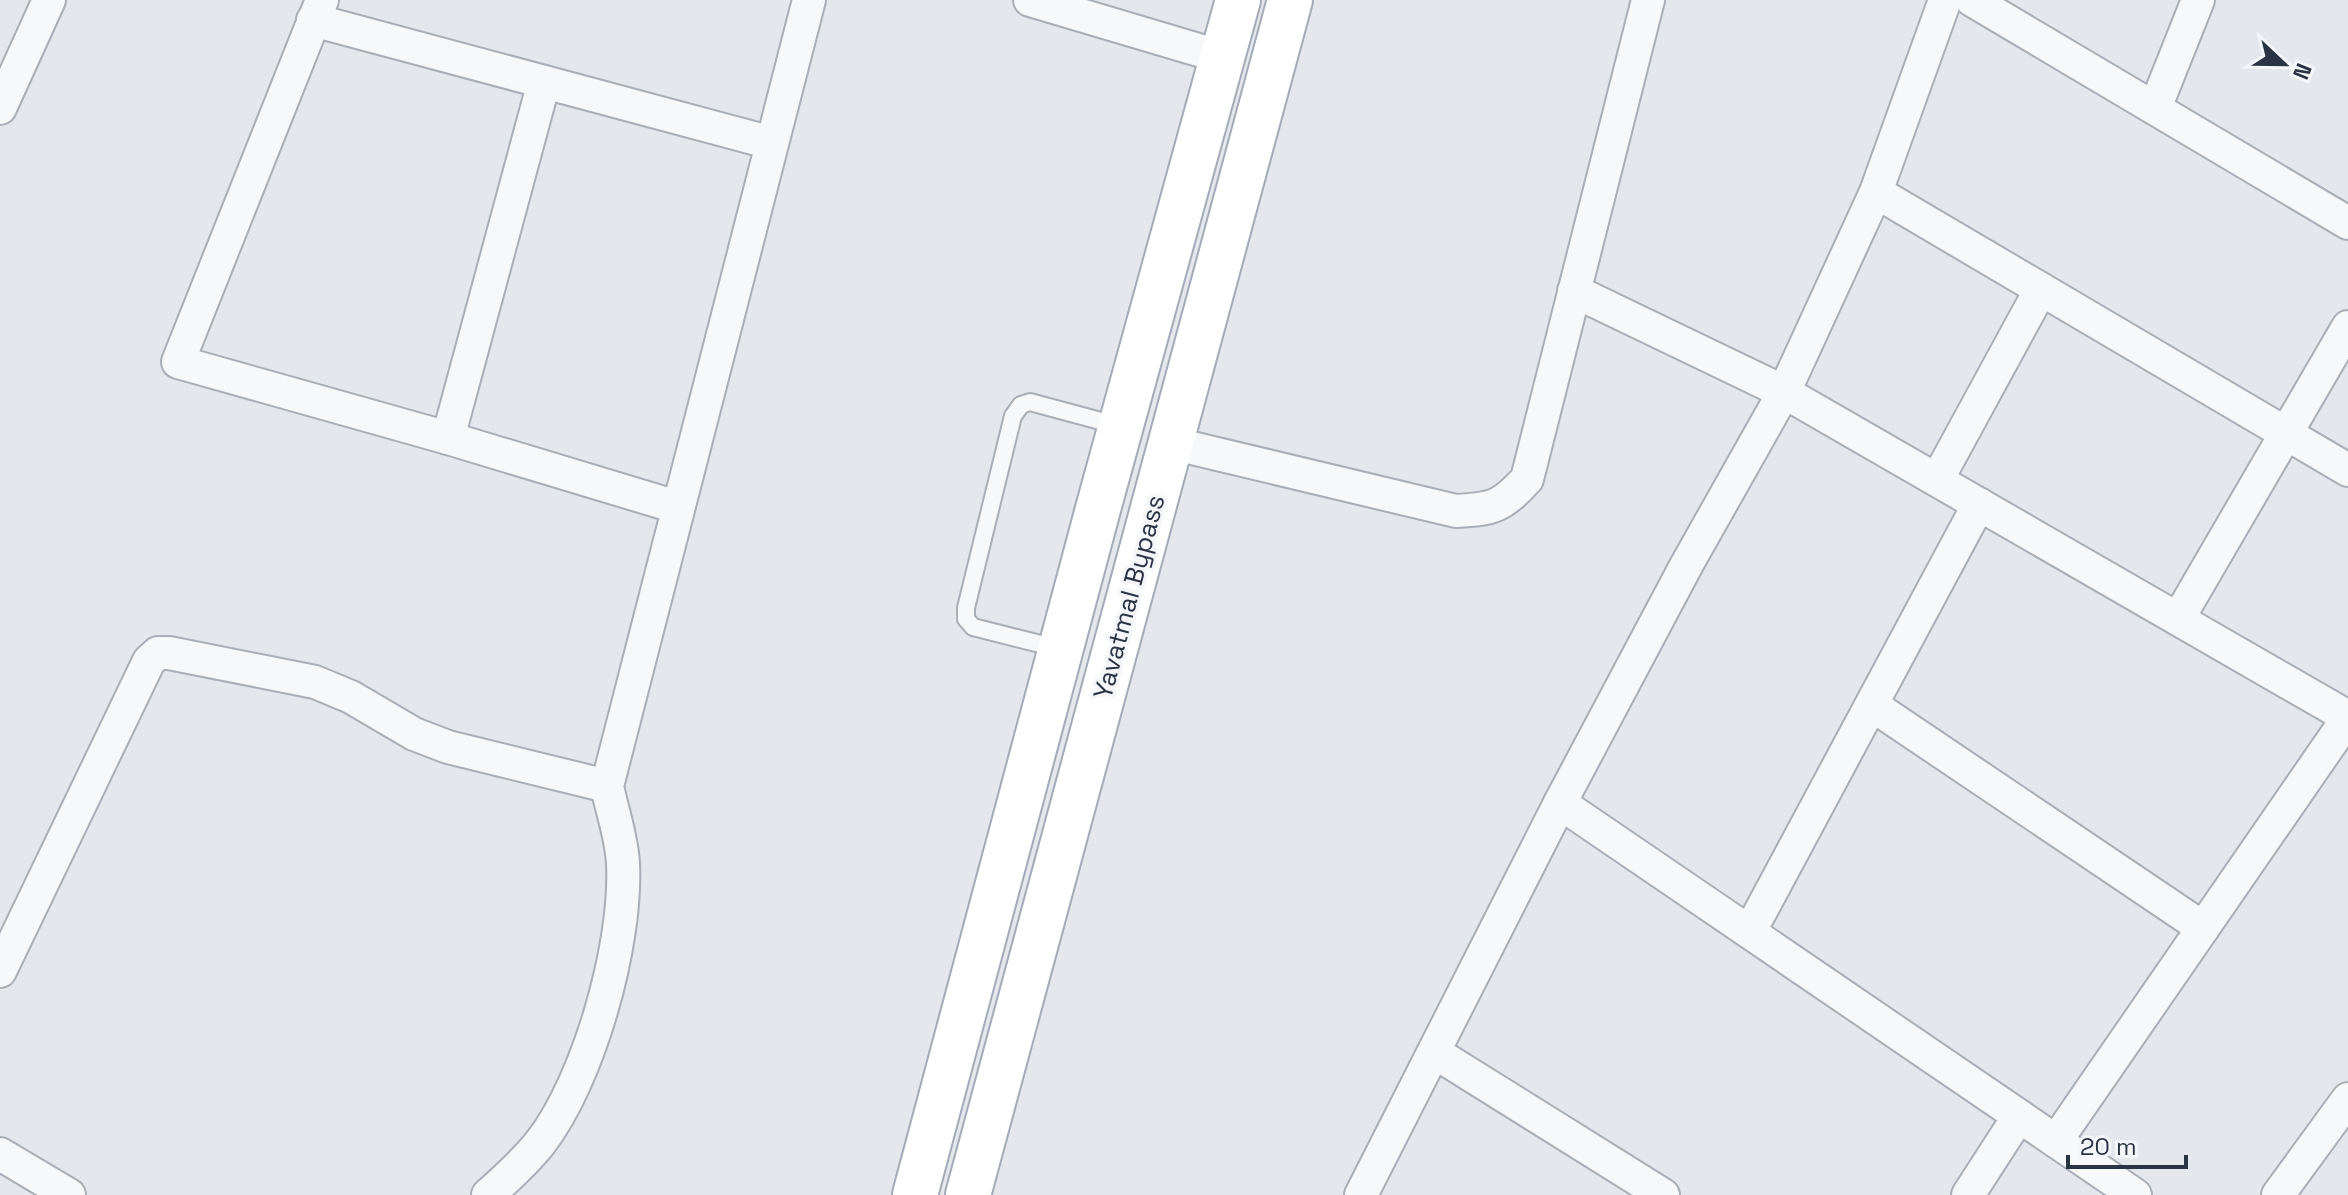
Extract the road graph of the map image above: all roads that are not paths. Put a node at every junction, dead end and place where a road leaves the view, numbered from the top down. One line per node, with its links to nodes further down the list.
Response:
1 (49, 0): 11 (street)
2 (809, 0): 16 (street)
3 (1030, 0): 12 (street)
4 (1238, 0): 12 (main road, Yavatmal Bypass)
5 (1290, 0): 26 (main road, Yavatmal Bypass)
6 (1648, 0): 20 (street)
7 (1945, 0): 17 (street)
8 (1972, 0): 15 (street)
9 (2198, 0): 15 (street)
10 (318, 10): 13 (street); 25 (street)
11 (13, 47): 14 (street)
12 (1222, 57): 23 (main road, Yavatmal Bypass)
13 (544, 82): 16 (street); 25 (street)
14 (0, 108)
15 (2155, 108): 18 (street)
16 (772, 143): 30 (street)
17 (1876, 192): 19 (street); 22 (street)
18 (2348, 223)
19 (2041, 289): 24 (street); 28 (street)
20 (1574, 291): 22 (street); 26 (street)
21 (2348, 327): 24 (street)
22 (1784, 392): 28 (street); 36 (street)
23 (1121, 426): 32 (main road, Yavatmal Bypass); 32 (lane)
24 (2288, 434): 27 (street); 31 (street)
25 (448, 438): 30 (street)
26 (1171, 443): 48 (main road, Yavatmal Bypass)
27 (2348, 470)
28 (1937, 480): 29 (street)
29 (1979, 504): 31 (street); 33 (street)
30 (677, 507): 35 (street)
31 (2178, 619): 34 (street)
32 (1061, 649): 47 (main road, Yavatmal Bypass)
33 (1872, 705): 37 (street); 38 (street)
34 (2348, 718): 37 (street)
35 (607, 786): 39 (street); 46 (street)
36 (1560, 803): 38 (street); 40 (street)
37 (2203, 928): 43 (street)
38 (1750, 931): 42 (street)
39 (0, 971)
40 (1434, 1052): 49 (street); 50 (street)
41 (2348, 1099): 53 (street)
42 (2019, 1116): 43 (street); 51 (street)
43 (2056, 1141): 52 (street)
44 (0, 1154): 45 (street)
45 (69, 1195)
46 (488, 1195)
47 (915, 1195)
48 (968, 1195)
49 (1361, 1195)
50 (1663, 1195)
51 (1968, 1195)
52 (2135, 1195)
53 (2278, 1195)

